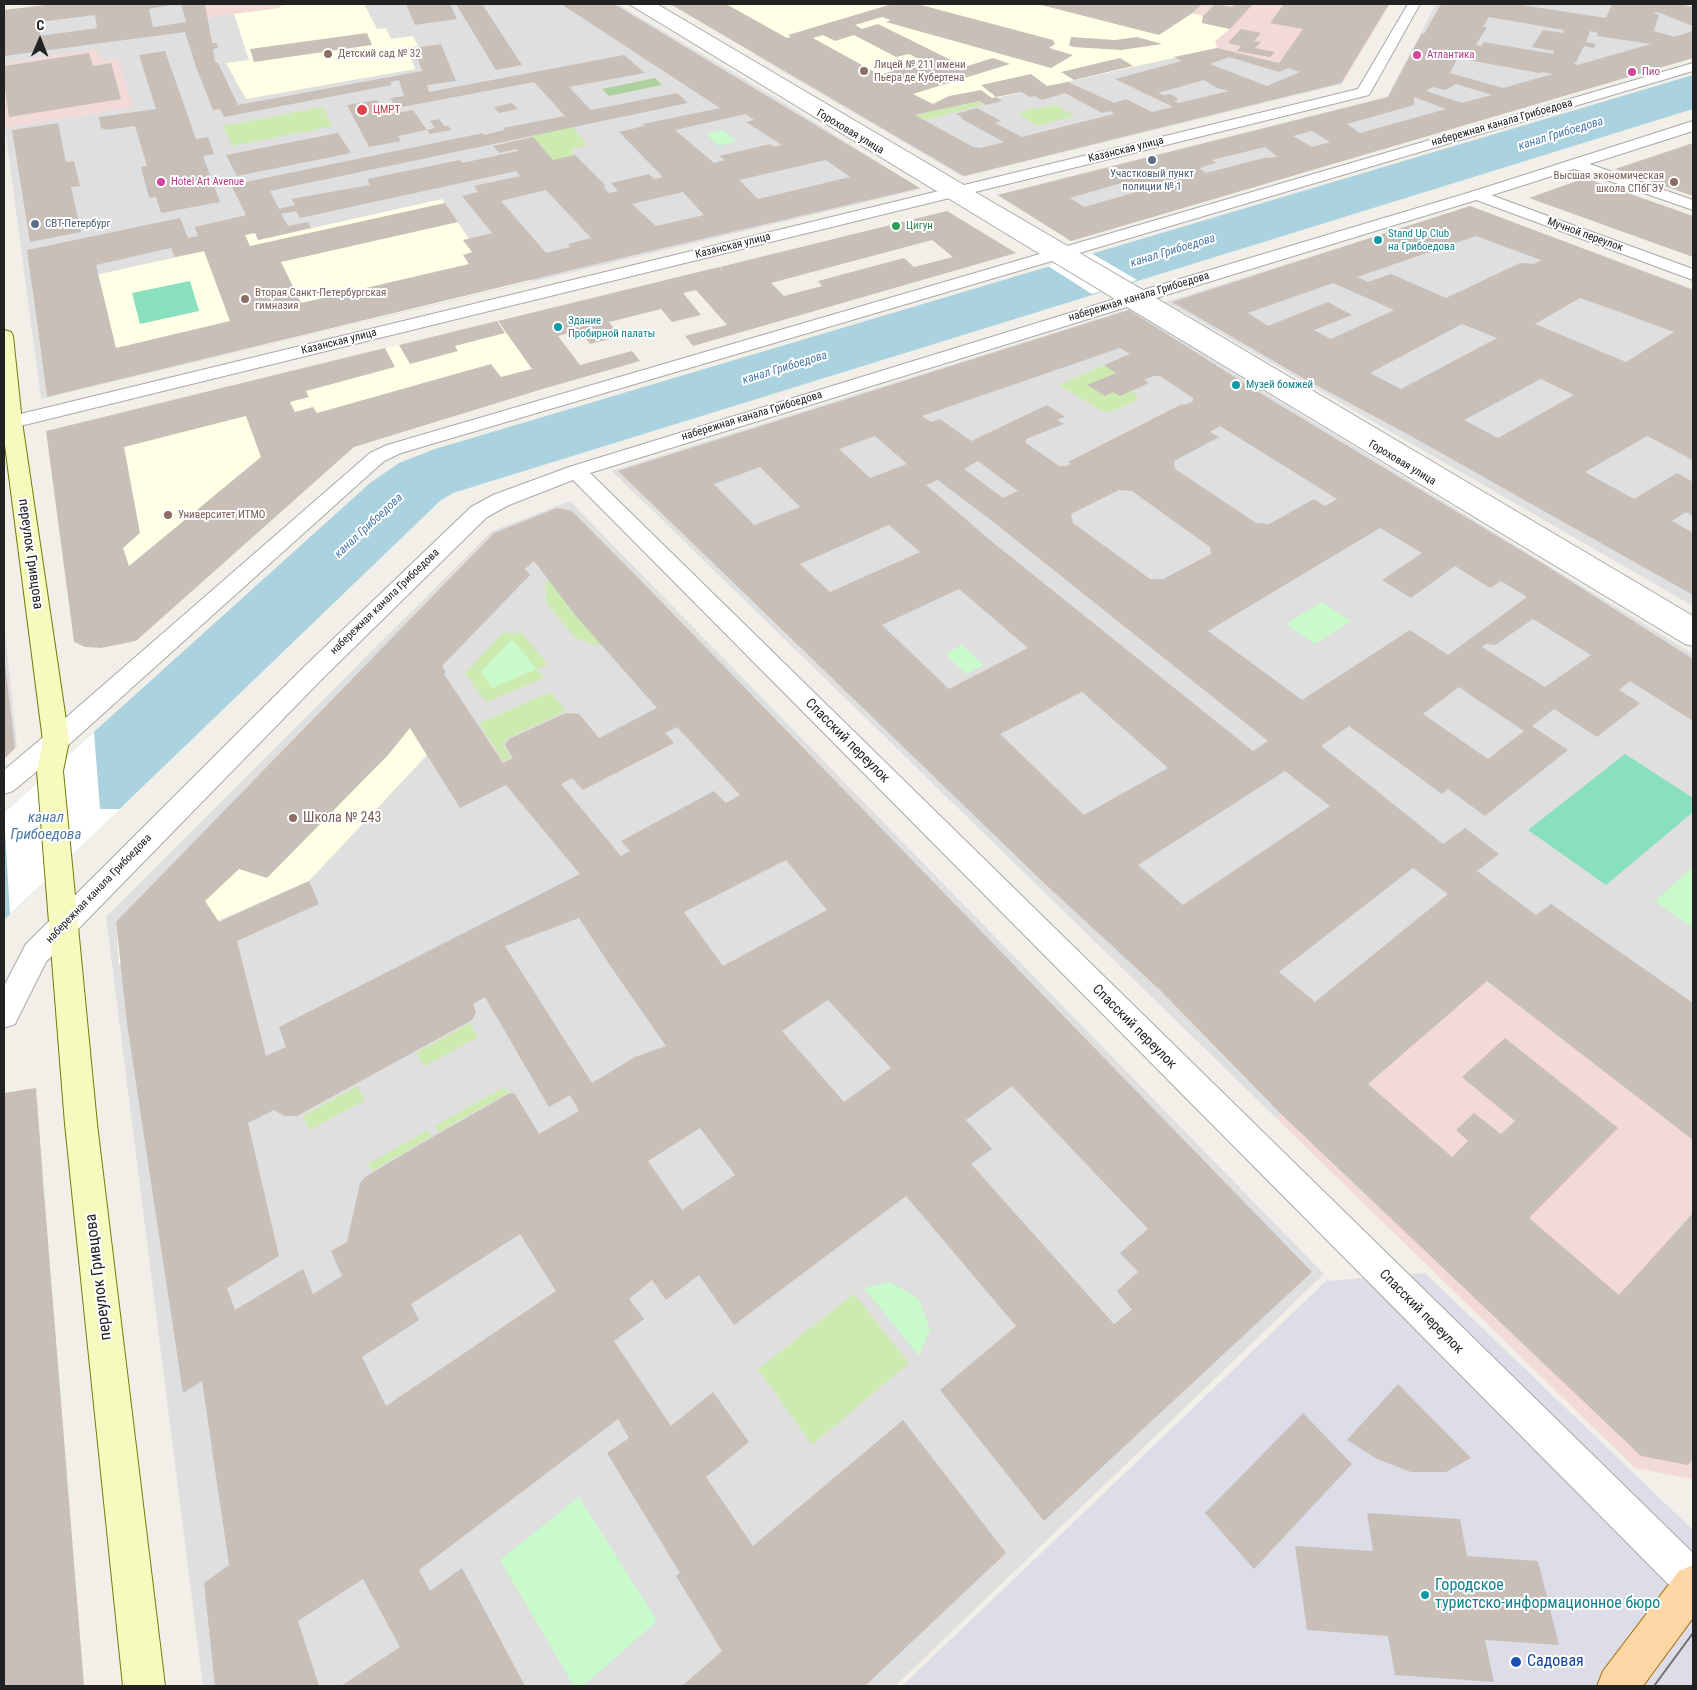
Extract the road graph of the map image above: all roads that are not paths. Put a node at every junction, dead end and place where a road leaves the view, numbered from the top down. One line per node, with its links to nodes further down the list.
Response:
1 (636, 4): 7 (street, Гороховая улица)
2 (648, 4): 7 (street, Гороховая улица)
3 (1414, 4): 7 (street, Казанская улица)
4 (1693, 67): 10 (street, набережная канала Грибоедова)
5 (1693, 126): 6 (street, набережная канала Грибоедова)
6 (1575, 164): 8 (street, набережная канала Грибоедова); 9 (street)
7 (956, 191): 10 (street, Гороховая улица); 14 (street, Казанская улица)
8 (1477, 195): 11 (street, Мучной переулок); 12 (street, набережная канала Грибоедова)
9 (1693, 205)
10 (1064, 256): 12 (street, Гороховая улица); 18 (street, набережная канала Грибоедова)
11 (1693, 275)
12 (1126, 293): 15 (street, набережная канала Грибоедова); 16 (street, Гороховая улица); 17 (street, Гороховая улица)
13 (4, 336): 14 (main road, переулок Гривцова)
14 (8, 423): 18 (main road, переулок Гривцова)
15 (576, 471): 20 (street, набережная канала Грибоедова); 22 (street, Спасский переулок)
16 (1693, 626)
17 (1693, 638)
18 (56, 741): 19 (street, набережная канала Грибоедова); 20 (main road, переулок Гривцова)
19 (4, 784)
20 (63, 925): 21 (street, набережная канала Грибоедова); 24 (main road, переулок Гривцова)
21 (4, 1015)
22 (1693, 1581)
23 (1693, 1585): 25 (main road)
24 (144, 1686)
25 (1618, 1686)

